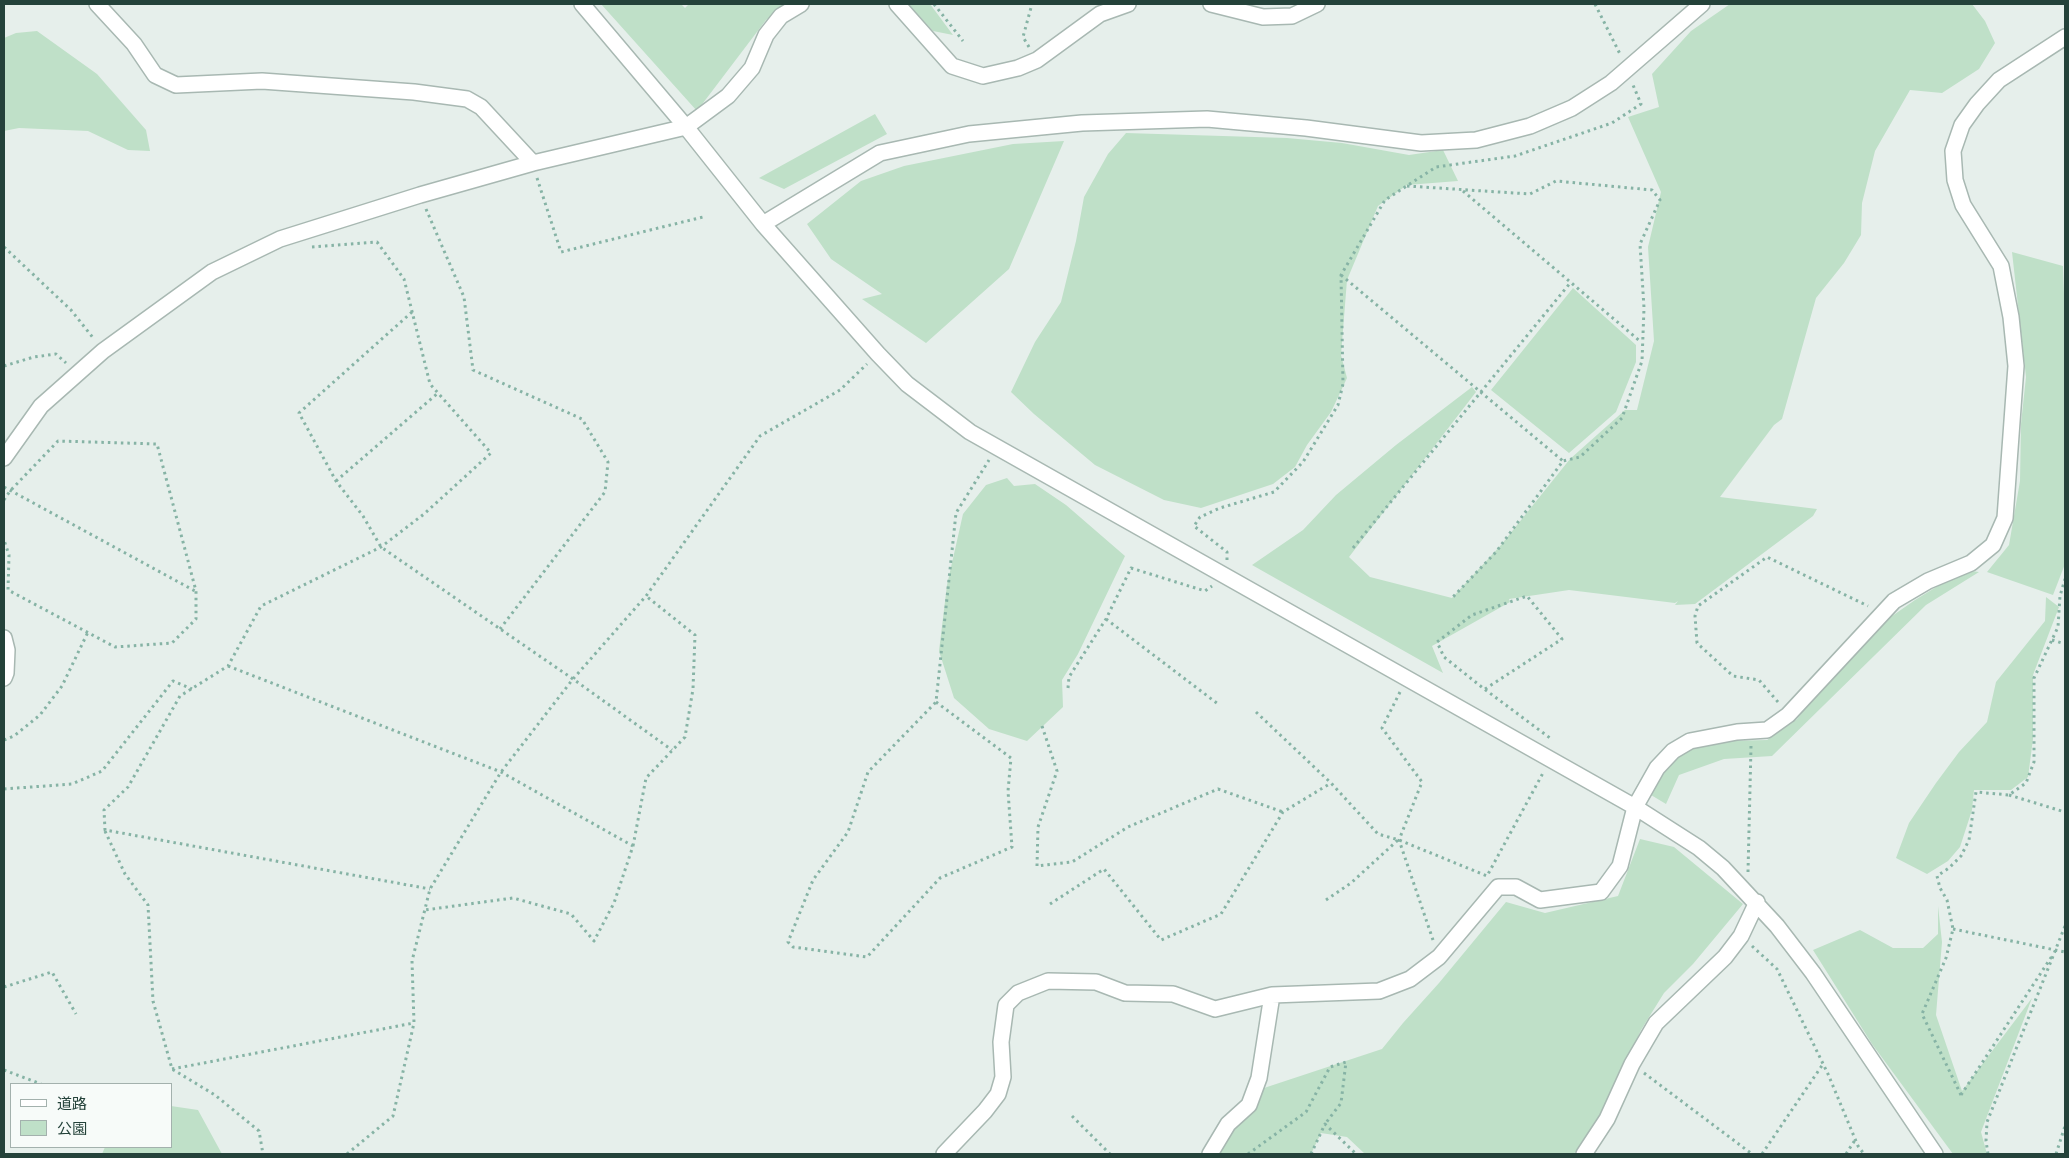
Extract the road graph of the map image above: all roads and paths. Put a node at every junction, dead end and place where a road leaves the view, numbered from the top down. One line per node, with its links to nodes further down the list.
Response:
1 (97, 4): 17 (street)
2 (582, 4): 16 (street)
3 (801, 4): 16 (street)
4 (897, 4): 14 (street)
5 (934, 4): 13 (path)
6 (1032, 4): 14 (path)
7 (1128, 4): 14 (street)
8 (1211, 4): 9 (street)
9 (1317, 4)
10 (1595, 4): 15 (path)
11 (1702, 4): 15 (street)
12 (2065, 37): 50 (street)
13 (964, 40)
14 (1037, 60)
15 (1628, 69): 18 (path); 22 (street)
16 (686, 128): 17 (street); 22 (street)
17 (533, 164): 20 (street); 21 (path)
18 (1406, 186): 19 (path); 25 (path)
19 (1463, 190): 26 (path); 28 (path)
20 (420, 195): 29 (street); 52 (path)
21 (703, 217)
22 (763, 224): 30 (street)
23 (4, 247): 29 (path)
24 (304, 248): 27 (path)
25 (1341, 275): 33 (path); 45 (path)
26 (1570, 282): 28 (path); 33 (path)
27 (412, 312): 34 (path); 38 (path)
28 (1642, 342): 37 (path)
29 (103, 351): 32 (street)
30 (878, 354): 35 (street); 48 (path)
31 (4, 366): 32 (path)
32 (77, 374): 36 (street)
33 (1480, 391): 37 (path); 44 (path)
34 (438, 393): 38 (path); 43 (path)
35 (997, 447): 45 (street); 64 (path)
36 (4, 458)
37 (1563, 461): 49 (path)
38 (336, 481): 43 (path)
39 (4, 487): 40 (path)
40 (10, 491): 41 (path); 47 (path); 47 (path)
41 (4, 500)
42 (4, 540): 53 (path)
43 (381, 547): 52 (path); 57 (path)
44 (1352, 548)
45 (1226, 576): 51 (path); 59 (street)
46 (2065, 579): 55 (path)
47 (196, 591): 53 (path)
48 (646, 596): 60 (path); 71 (path)
49 (1452, 598)
50 (1881, 613): 67 (street); 67 (path)
51 (1106, 619): 62 (path); 65 (path)
52 (500, 630): 60 (path)
53 (88, 632): 70 (path)
54 (4, 638): 58 (street)
55 (2052, 640): 56 (path); 76 (path)
56 (2065, 644)
57 (228, 666): 61 (path); 73 (path)
58 (4, 678)
59 (1407, 678): 72 (street); 81 (path)
60 (573, 679): 71 (path); 73 (path)
61 (192, 688): 75 (path); 80 (path)
62 (1068, 688)
63 (1485, 689): 63 (path); 72 (path)
64 (936, 702): 64 (path)
65 (1218, 704)
66 (1256, 712): 74 (path)
67 (1788, 715): 69 (street)
68 (1042, 726): 78 (path)
69 (1753, 730): 77 (street); 84 (path)
70 (4, 740)
71 (672, 750): 82 (path)
72 (1551, 760): 77 (street); 81 (path)
73 (501, 772): 82 (path); 83 (path)
74 (1331, 783): 78 (path); 81 (path)
75 (4, 789)
76 (2009, 795): 79 (path); 89 (path)
77 (1635, 807): 84 (street); 93 (street)
78 (1284, 812): 86 (path)
79 (2065, 812)
80 (105, 830): 83 (path); 100 (path)
81 (1399, 840): 85 (path); 93 (path)
82 (633, 846): 87 (path)
83 (430, 889): 87 (path)
84 (1752, 898): 90 (street); 120 (street)
85 (1326, 900)
86 (1050, 904)
87 (425, 910): 97 (path)
88 (2065, 926): 91 (path)
89 (1953, 929): 91 (path); 91 (path)
90 (1741, 936): 98 (street); 99 (path)
91 (2056, 950): 92 (path); 121 (path)
92 (2065, 952)
93 (1439, 958): 95 (street)
94 (4, 987): 96 (path)
95 (1272, 995): 109 (street); 111 (street)
96 (76, 1014)
97 (414, 1023): 100 (path); 108 (path)
98 (1632, 1064): 115 (street); 116 (path)
99 (1824, 1064): 106 (path); 117 (path)
100 (172, 1069): 107 (path)
101 (4, 1070): 102 (path)
102 (37, 1083)
103 (1072, 1116): 110 (path)
104 (1324, 1124): 112 (path); 113 (path); 114 (path)
105 (2065, 1126): 122 (path)
106 (1856, 1140): 118 (path); 119 (path)
107 (263, 1154)
108 (346, 1154)
109 (944, 1154)
110 (1110, 1154)
111 (1210, 1154)
112 (1248, 1154)
113 (1311, 1154)
114 (1356, 1154)
115 (1584, 1154)
116 (1752, 1154)
117 (1762, 1154)
118 (1846, 1154)
119 (1864, 1154)
120 (1935, 1154)
121 (1988, 1154)
122 (2056, 1154)

